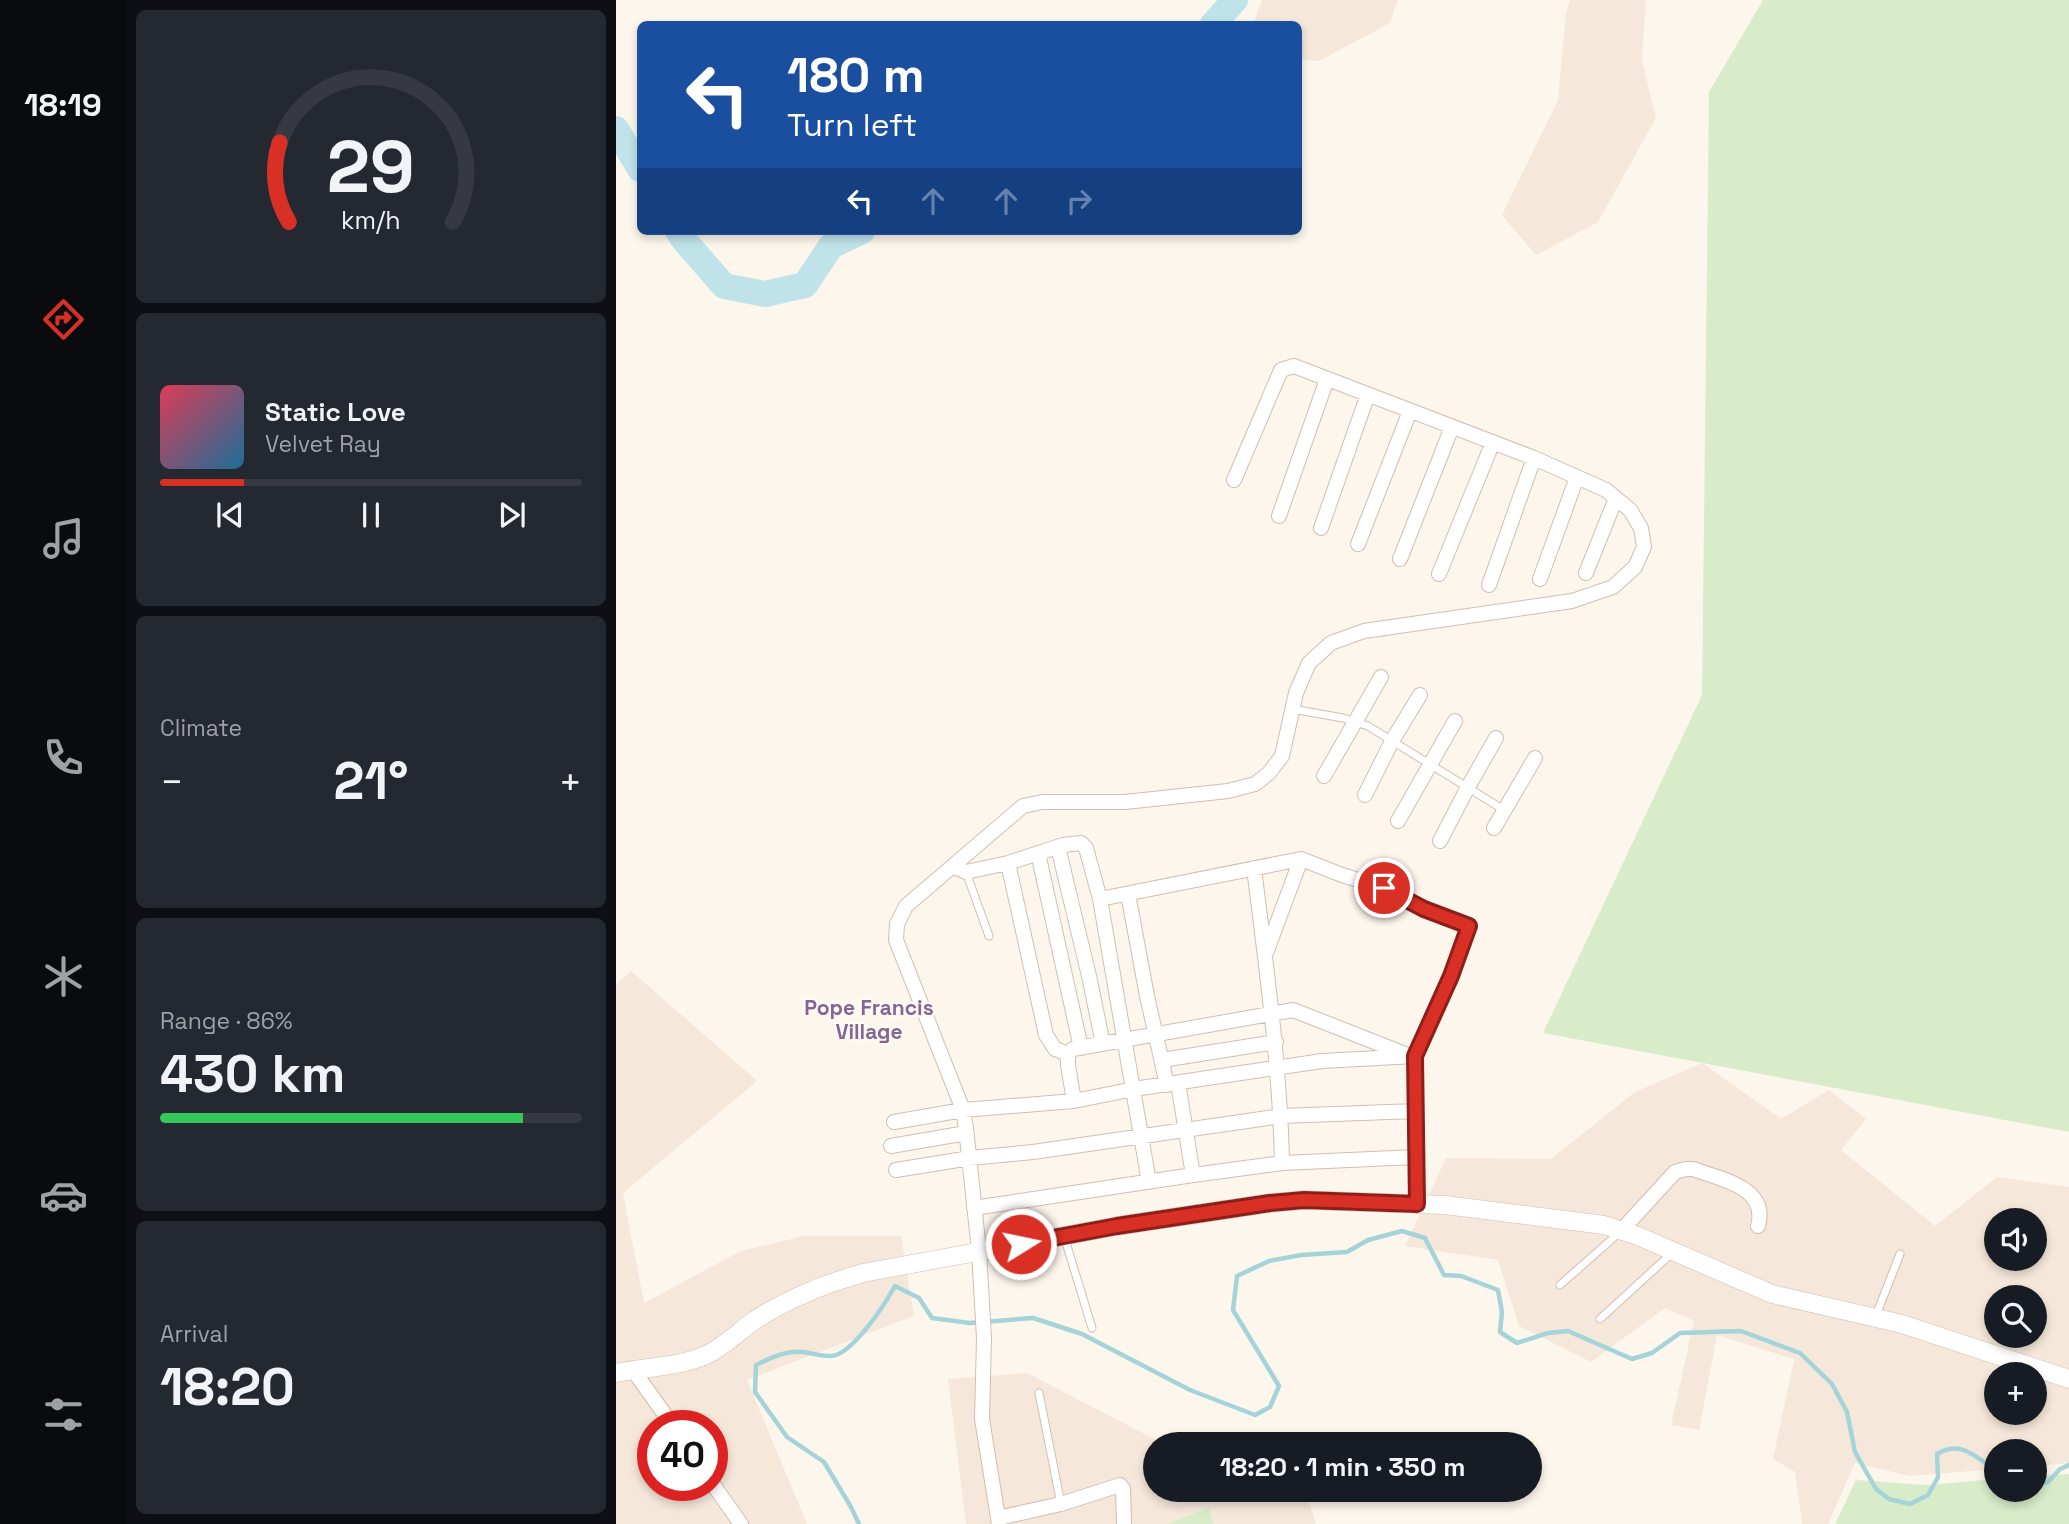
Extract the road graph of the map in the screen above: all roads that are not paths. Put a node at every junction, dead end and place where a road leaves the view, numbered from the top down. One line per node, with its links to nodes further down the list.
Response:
1 (1327, 379): 2 (street); 8 (street); 10 (street)
2 (1367, 394): 3 (street); 11 (street)
3 (1410, 411): 4 (street); 12 (street)
4 (1452, 427): 5 (street); 13 (street)
5 (1493, 442): 6 (street); 15 (street)
6 (1534, 458): 7 (street); 17 (street)
7 (1577, 477): 9 (street); 16 (street)
8 (1234, 480)
9 (1616, 498): 14 (street); 20 (street)
10 (1279, 516)
11 (1321, 528)
12 (1359, 544)
13 (1400, 559)
14 (1587, 573)
15 (1439, 575)
16 (1540, 579)
17 (1489, 585)
18 (1381, 677): 22 (street)
19 (1420, 695): 24 (street)
20 (1292, 709): 22 (lane); 39 (street)
21 (1455, 721): 26 (street)
22 (1354, 722): 24 (lane); 27 (street)
23 (1496, 738): 28 (street)
24 (1392, 741): 26 (lane); 29 (street)
25 (1535, 758): 30 (street)
26 (1430, 764): 28 (lane); 31 (street)
27 (1324, 776)
28 (1468, 787): 30 (lane); 33 (street)
29 (1365, 795)
30 (1505, 810): 32 (street)
31 (1398, 821)
32 (1494, 828)
33 (1440, 841)
34 (1058, 847): 35 (street); 41 (street); 48 (street)
35 (1038, 853): 37 (street); 49 (street)
36 (1301, 859): 38 (street); 43 (street); 50 (street)
37 (1007, 863): 39 (street); 49 (street)
38 (1254, 867): 40 (street); 43 (street)
39 (959, 869): 42 (lane); 56 (street)
40 (1128, 894): 41 (street); 45 (street)
41 (1100, 900): 46 (street)
42 (989, 936)
43 (1264, 956): 44 (street)
44 (1273, 1014): 45 (street); 47 (street); 50 (street)
45 (1156, 1036): 46 (street); 51 (street)
46 (1125, 1039): 48 (street); 54 (street)
47 (1276, 1042): 51 (street); 52 (street)
48 (1103, 1044): 49 (street)
49 (1075, 1051): 55 (street)
50 (1413, 1056): 52 (street); 57 (street)
51 (1162, 1060): 53 (street)
52 (1278, 1066): 53 (street); 58 (street)
53 (1173, 1084): 54 (street); 60 (street)
54 (1134, 1089): 55 (street); 62 (street)
55 (1074, 1101): 56 (street)
56 (963, 1110): 59 (street); 61 (street)
57 (1416, 1111): 58 (street); 64 (street)
58 (1281, 1116): 60 (street); 66 (street)
59 (894, 1122)
60 (1185, 1129): 62 (street); 68 (street)
61 (966, 1133): 63 (street); 65 (street)
62 (1141, 1136): 65 (street); 69 (street)
63 (891, 1146)
64 (1416, 1157): 66 (street); 70 (street)
65 (970, 1158): 67 (street); 71 (street)
66 (1282, 1164): 68 (street)
67 (896, 1170)
68 (1193, 1175): 69 (street)
69 (1149, 1182): 71 (street)
70 (1417, 1204): 73 (street); 74 (street)
71 (974, 1208): 75 (street)
72 (1758, 1226): 73 (street)
73 (1622, 1231): 76 (street); 78 (lane)
74 (1064, 1236): 75 (street); 81 (lane)
75 (979, 1251): 82 (street); 88 (street)
76 (1674, 1252): 79 (street); 80 (lane)
77 (1900, 1254): 79 (lane)
78 (1560, 1285)
79 (1875, 1318): 83 (street)
80 (1601, 1319)
81 (1092, 1328)
82 (624, 1371): 85 (street)
83 (2069, 1380)
84 (1040, 1393): 87 (lane)
85 (659, 1410)
86 (725, 1501): 89 (street)
87 (1061, 1504): 88 (street); 90 (street)
88 (998, 1521)
89 (741, 1524)
90 (1124, 1524)

